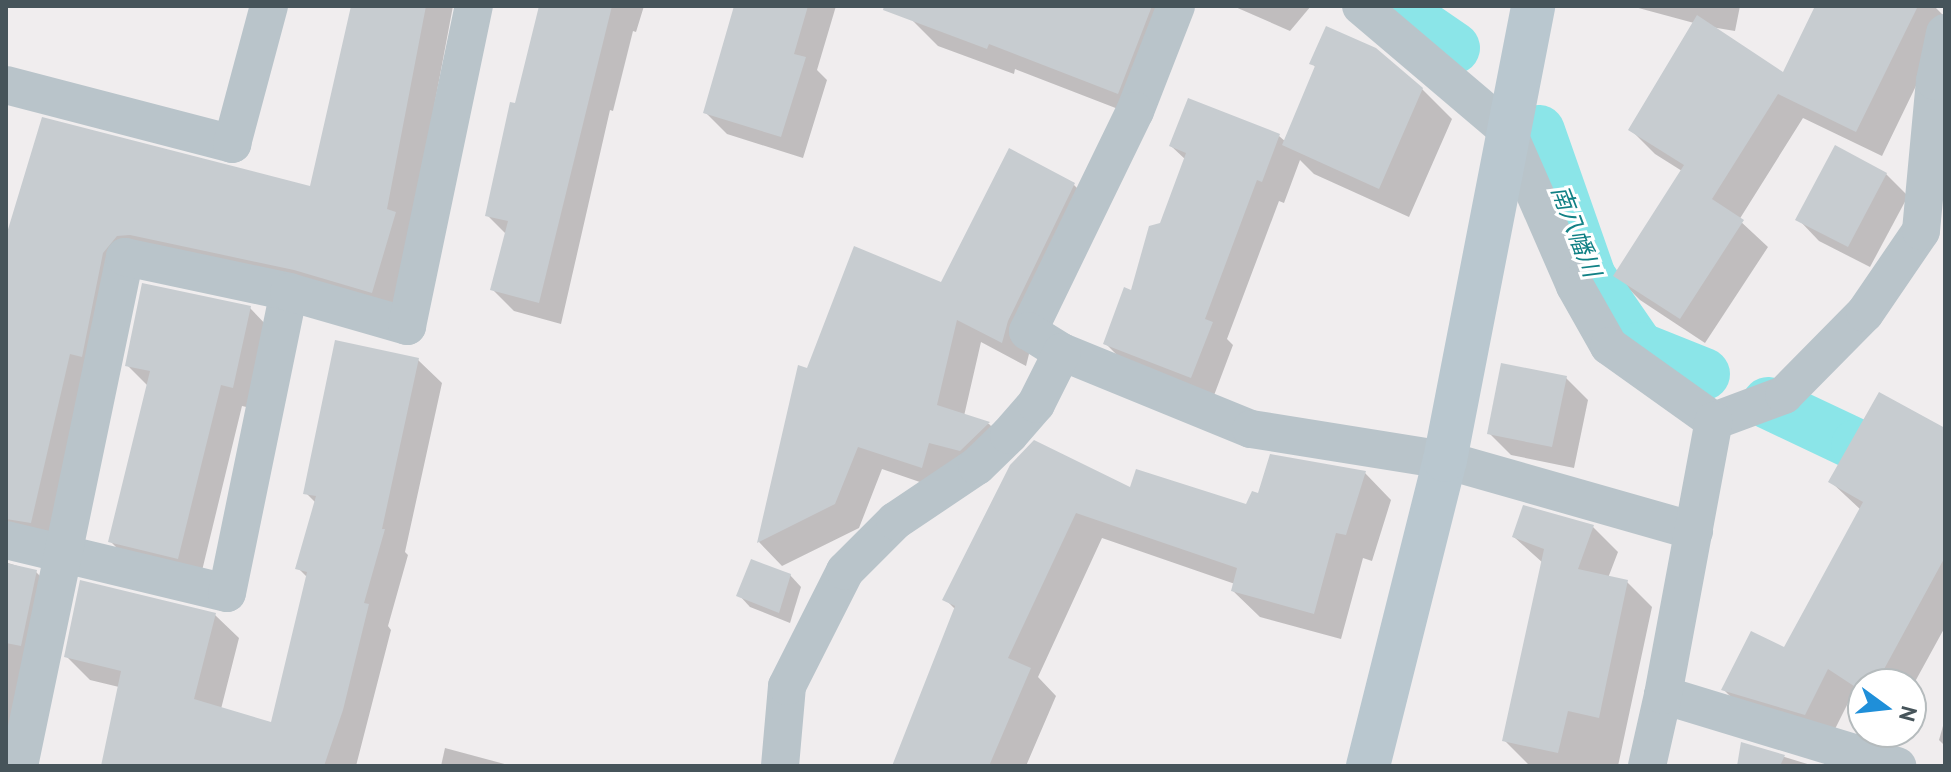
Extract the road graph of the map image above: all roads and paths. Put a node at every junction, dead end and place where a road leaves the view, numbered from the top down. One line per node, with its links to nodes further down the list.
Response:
1 (269, 6): 8 (street)
2 (474, 6): 10 (street)
3 (1176, 6): 11 (street)
4 (1361, 6): 9 (street)
5 (1533, 6): 9 (street)
6 (1945, 33): 7 (street)
7 (1940, 83): 12 (street)
8 (6, 85)
9 (1507, 130): 12 (street); 13 (street)
10 (289, 292): 16 (street); 16 (street)
11 (1062, 352): 13 (street); 19 (street)
12 (1714, 421): 14 (street)
13 (1445, 460): 14 (street); 20 (street)
14 (1694, 531): 17 (street)
15 (6, 540): 16 (street)
16 (63, 555): 18 (street)
17 (1663, 695): 21 (street); 22 (street)
18 (19, 766)
19 (780, 766)
20 (1368, 766)
21 (1647, 766)
22 (1897, 766)

